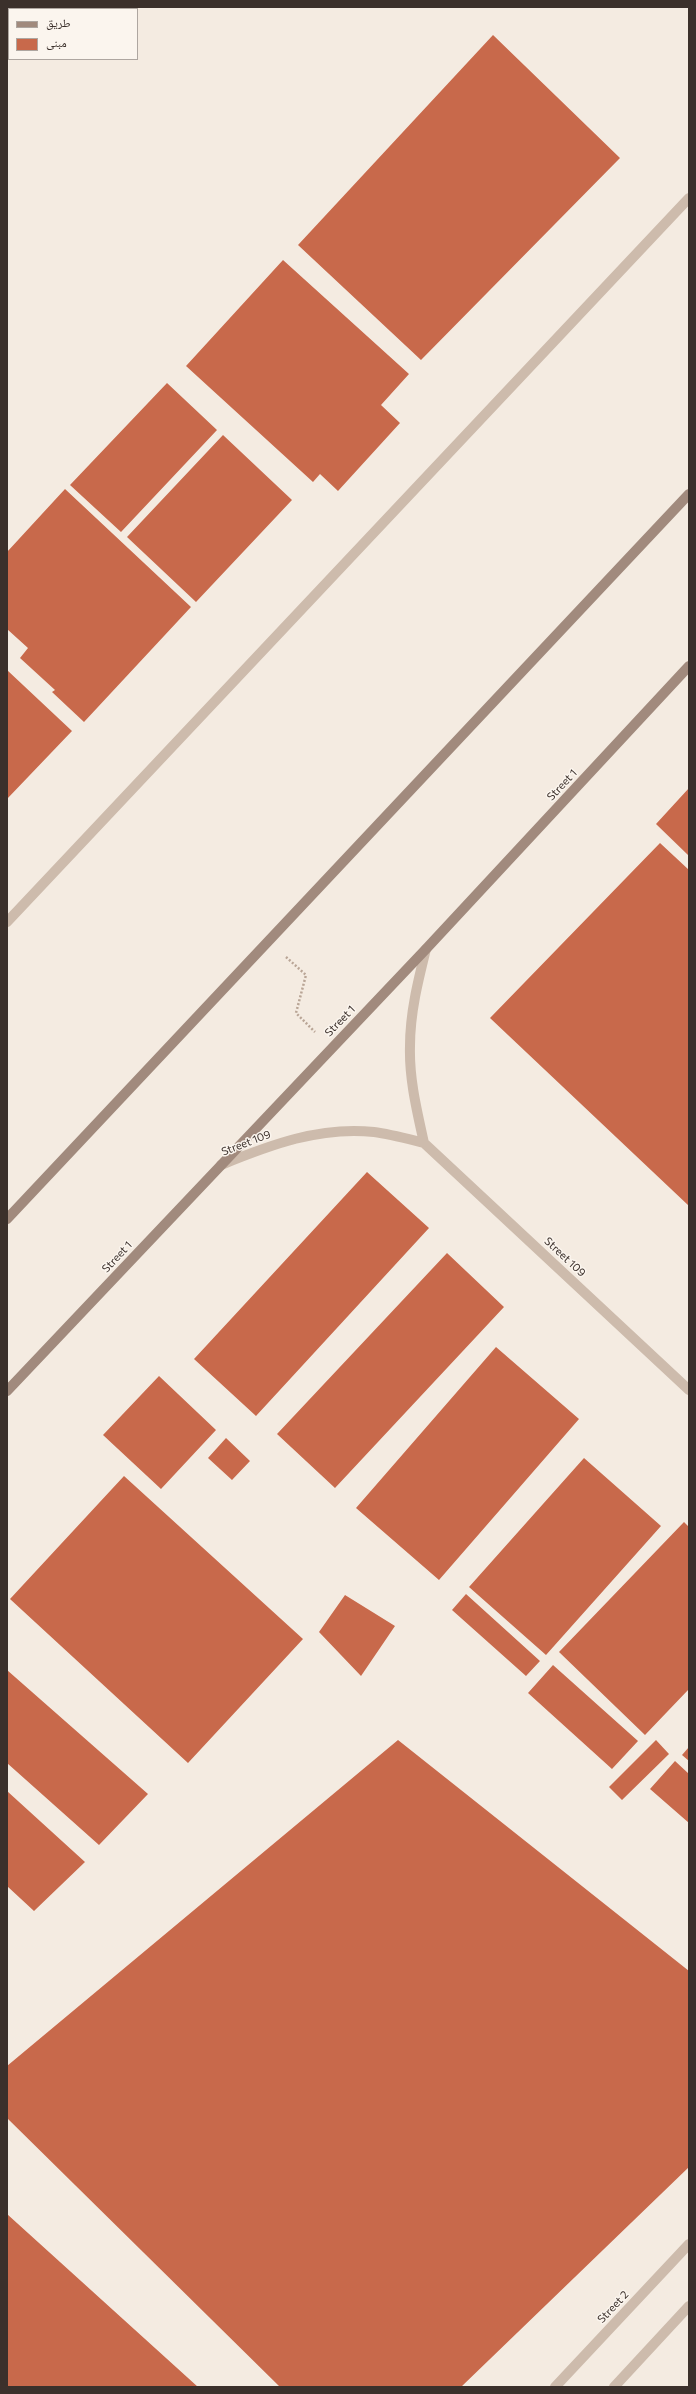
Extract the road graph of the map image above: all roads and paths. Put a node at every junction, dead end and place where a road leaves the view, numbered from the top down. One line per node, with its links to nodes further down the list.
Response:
1 (689, 198): 4 (street)
2 (689, 494): 5 (street)
3 (689, 666): 6 (street, Street 1)
4 (7, 922)
5 (269, 940): 7 (path); 10 (street)
6 (426, 949): 7 (street, Street 1); 8 (street)
7 (331, 1048): 9 (street, Street 1)
8 (424, 1143): 9 (street, Street 109); 11 (street, Street 109)
9 (218, 1166): 12 (street, Street 1)
10 (7, 1219)
11 (689, 1390)
12 (7, 1391)
13 (689, 2244): 15 (street, Street 2)
14 (689, 2306): 16 (street)
15 (555, 2387)
16 (614, 2387)

